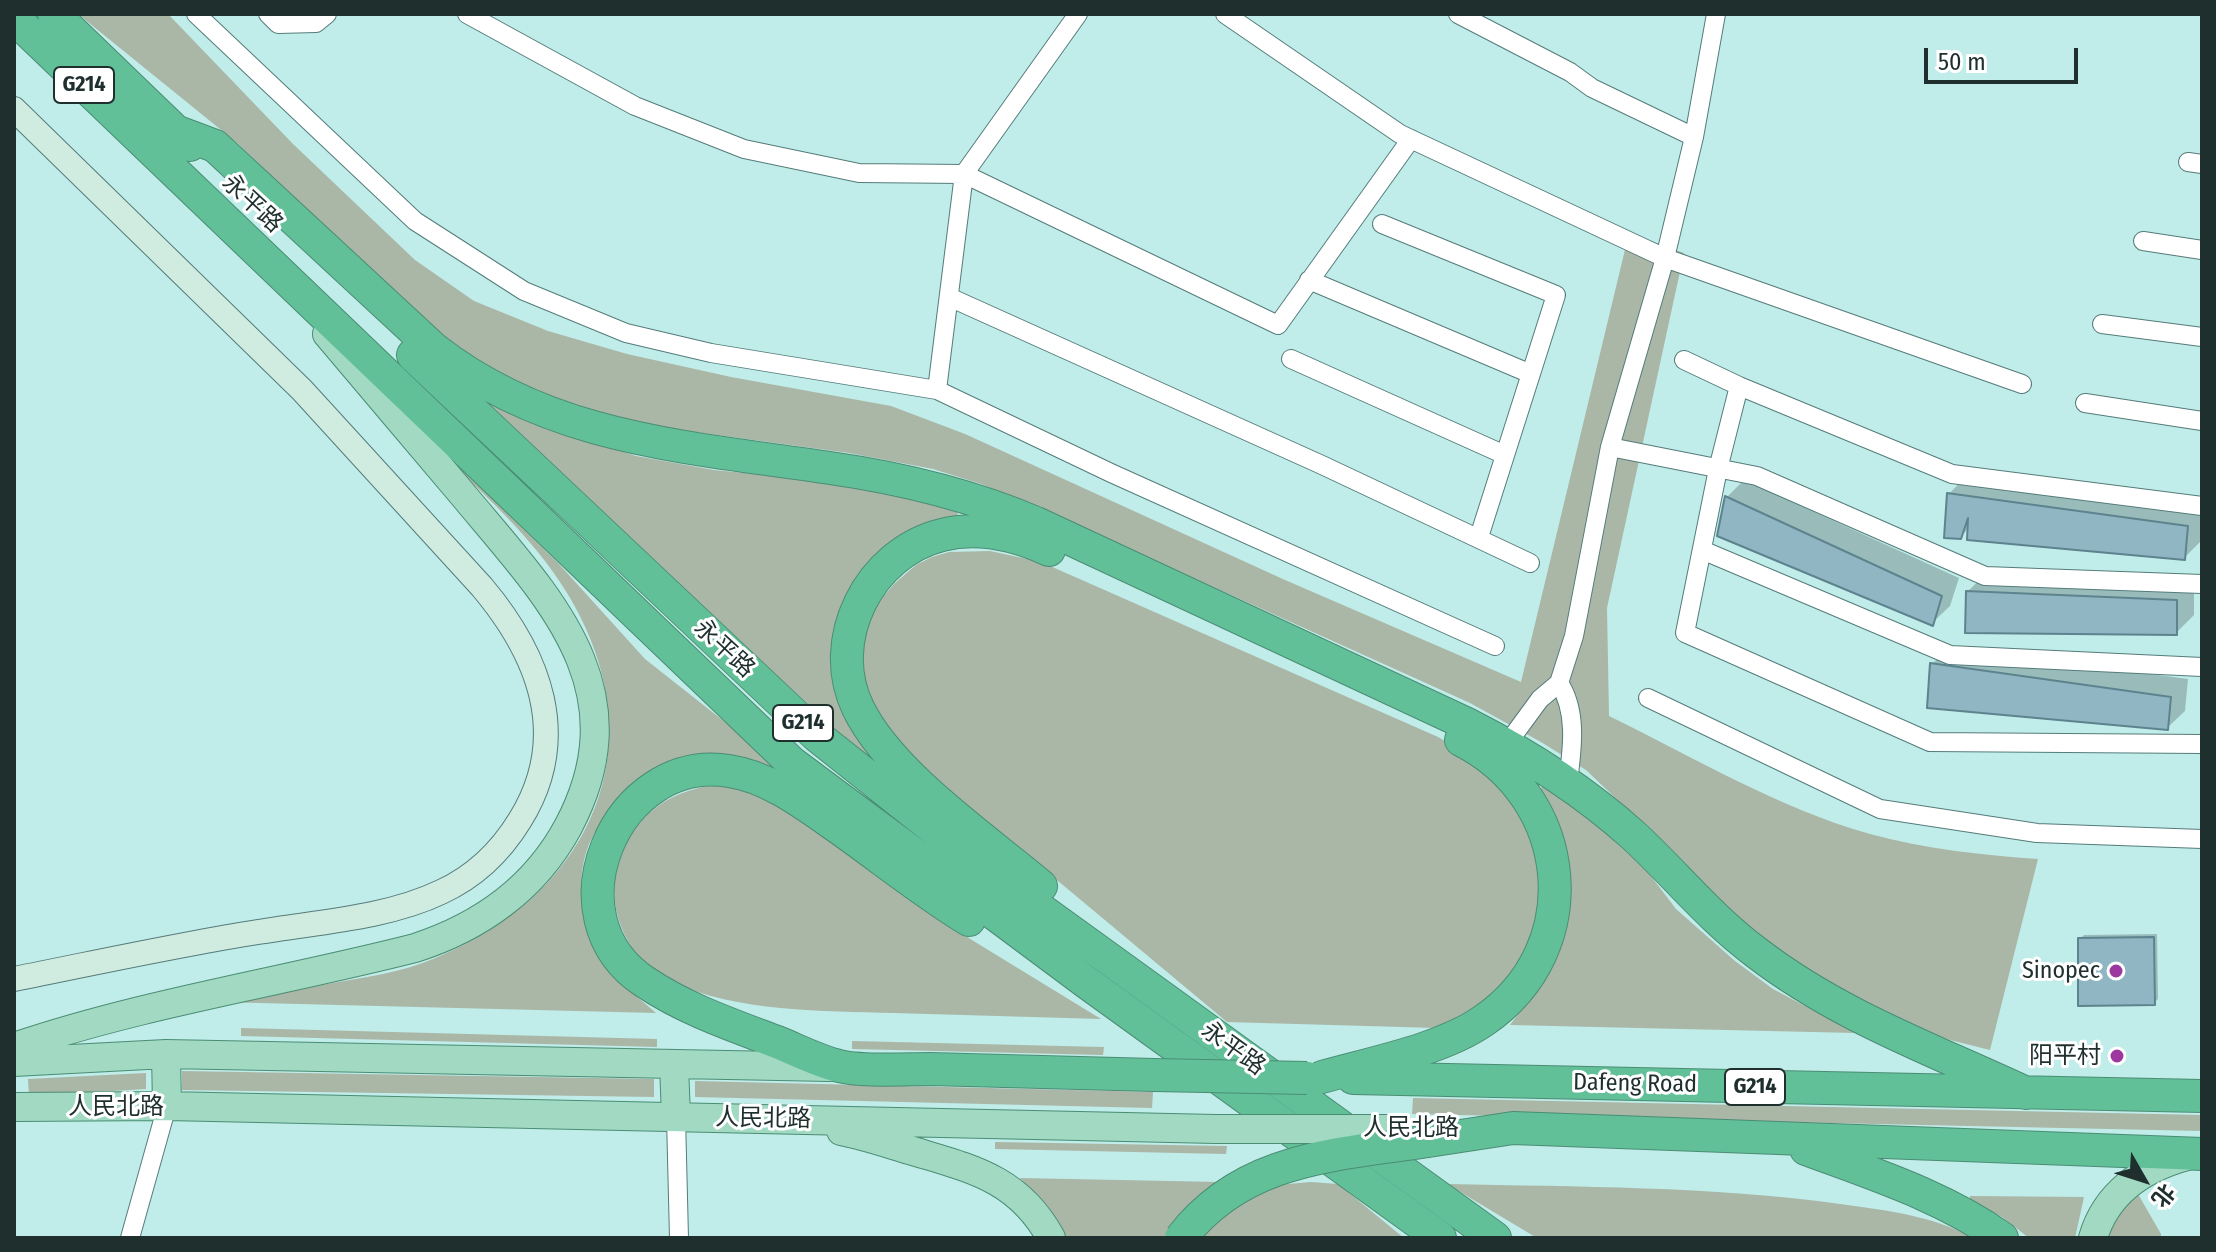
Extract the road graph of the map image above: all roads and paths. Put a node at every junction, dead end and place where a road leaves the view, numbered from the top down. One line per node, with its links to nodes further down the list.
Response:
1 (54, 14): 14 (highway, 永平路 / G214)
2 (196, 14): 30 (street)
3 (268, 14): 4 (street)
4 (327, 14)
5 (1078, 14): 15 (street)
6 (1225, 14): 13 (street)
7 (1458, 14): 12 (street)
8 (1716, 14): 12 (street)
9 (479, 17): 15 (street)
10 (14, 18): 14 (highway, 永平路 / G214)
11 (14, 109): 50 (street)
12 (1694, 137): 20 (street)
13 (1411, 139): 20 (street); 21 (street)
14 (164, 142): 19 (highway, 永平路 / G214); 45 (highway); 49 (highway, 永平路 / G214)
15 (964, 174): 21 (street); 22 (street)
16 (1382, 224): 27 (street)
17 (2143, 241): 18 (street)
18 (2202, 250)
19 (260, 254): 51 (highway, 永平路 / G214); 52 (main road)
20 (1665, 258): 28 (street); 33 (street)
21 (1309, 280): 27 (street)
22 (949, 297): 30 (street); 37 (street)
23 (2102, 324): 24 (street)
24 (2202, 337)
25 (1291, 359): 34 (street)
26 (1684, 360): 29 (street)
27 (1531, 374): 34 (street)
28 (2022, 384)
29 (1739, 386): 35 (street); 36 (street)
30 (937, 390): 41 (street)
31 (2085, 403): 32 (street)
32 (2202, 421)
33 (1610, 447): 35 (street); 43 (street)
34 (1505, 455): 37 (street)
35 (1718, 469): 38 (street); 40 (street)
36 (2202, 506)
37 (1479, 537): 39 (street)
38 (1702, 550): 42 (street); 46 (street)
39 (1530, 563)
40 (2202, 584)
41 (1495, 646)
42 (2202, 667)
43 (1559, 683): 45 (street); 47 (street)
44 (1648, 698): 48 (street)
45 (1507, 744): 47 (highway)
46 (2202, 744)
47 (1568, 782): 58 (highway)
48 (2202, 839)
49 (1127, 973): 57 (highway); 72 (highway, 永平路 / G214)
50 (14, 979)
51 (1086, 982): 56 (highway); 71 (highway, 永平路 / G214)
52 (14, 1047)
53 (166, 1054): 54 (main road, 人民北路); 55 (main road, 人民北路); 60 (main road)
54 (14, 1062)
55 (674, 1064): 56 (main road, 人民北路); 62 (main road)
56 (841, 1067): 57 (highway, 人民北路 / G214, bridge)
57 (1315, 1078): 58 (highway, Dafeng Road / G214)
58 (2026, 1093): 59 (highway, Dafeng Road / G214)
59 (2202, 1096)
60 (167, 1106): 61 (main road, 人民北路); 62 (main road, 人民北路); 67 (street)
61 (14, 1107)
62 (676, 1117): 63 (main road, 人民北路); 68 (street)
63 (778, 1119): 64 (main road, 人民北路, bridge); 69 (main road)
64 (1513, 1128): 65 (highway, Dafeng Road / G214); 70 (highway, Dafeng Road, bridge)
65 (1780, 1140): 66 (highway, Dafeng Road / G214); 73 (highway)
66 (2200, 1154): 74 (main road)
67 (130, 1238)
68 (679, 1238)
69 (1051, 1238)
70 (1181, 1238)
71 (1440, 1238)
72 (1495, 1238)
73 (2002, 1238)
74 (2093, 1238)

